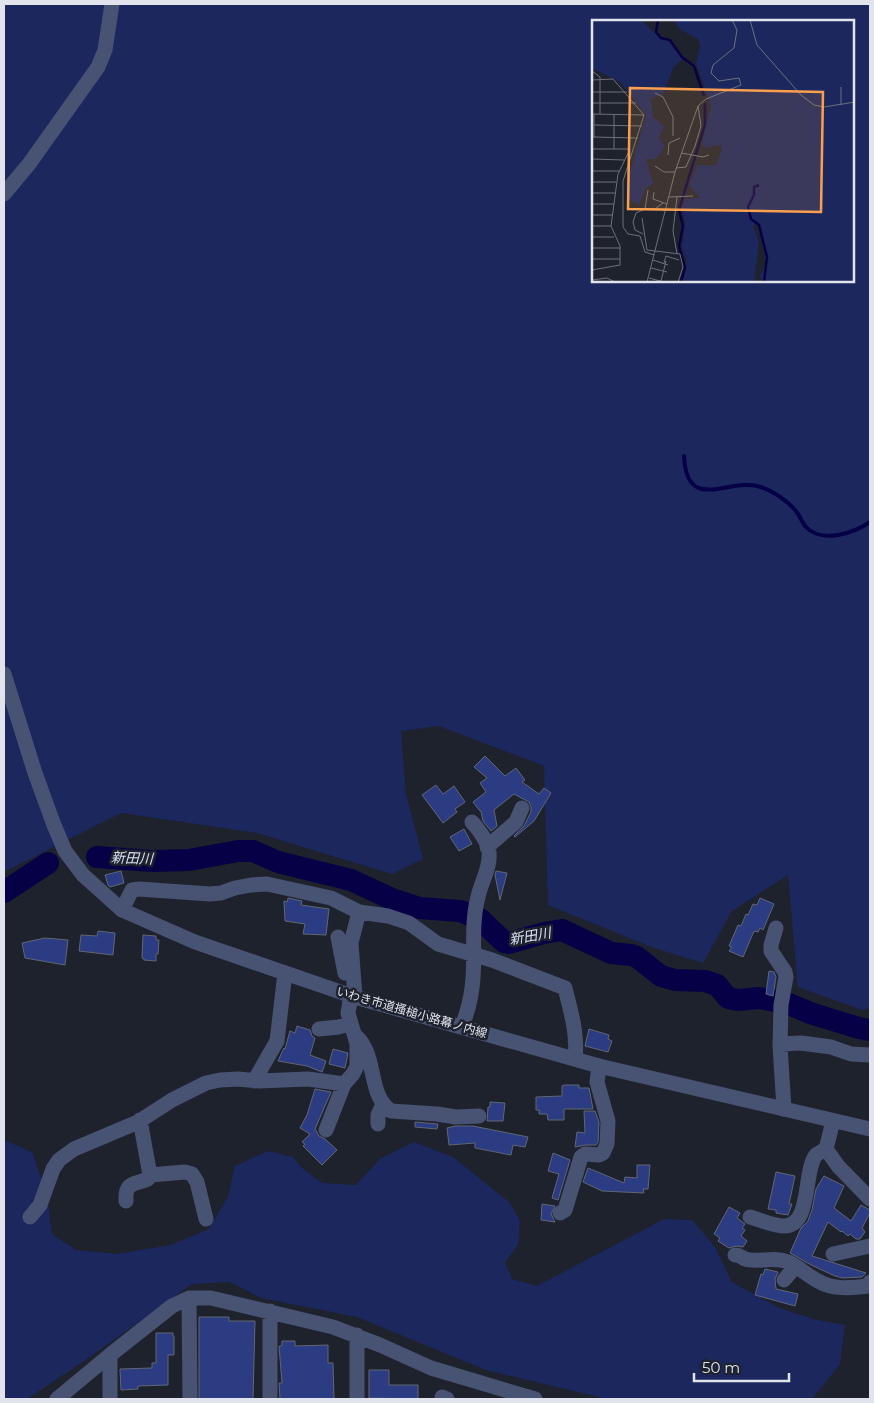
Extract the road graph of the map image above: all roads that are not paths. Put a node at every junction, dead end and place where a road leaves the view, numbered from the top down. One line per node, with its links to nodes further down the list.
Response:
1 (112, 4): 2 (street)
2 (4, 194)
3 (4, 674): 7 (street, いわき市道搔槌小路幕ノ内線)
4 (522, 808): 6 (street)
5 (472, 822): 6 (street)
6 (487, 847): 11 (street)
7 (122, 910): 8 (street); 12 (street, いわき市道搔槌小路幕ノ内線)
8 (359, 912): 11 (street); 13 (street)
9 (776, 928): 17 (street)
10 (338, 937): 13 (street)
11 (474, 954): 14 (street); 19 (street)
12 (284, 973): 13 (street, いわき市道搔槌小路幕ノ内線); 21 (street)
13 (350, 995): 14 (street, いわき市道搔槌小路幕ノ内線); 16 (street)
14 (462, 1026): 19 (street, いわき市道搔槌小路幕ノ内線)
15 (319, 1029): 16 (street)
16 (353, 1030): 22 (street); 23 (street)
17 (780, 1044): 18 (street); 24 (street)
18 (870, 1054)
19 (576, 1059): 20 (street, いわき市道搔槌小路幕ノ内線)
20 (599, 1066): 24 (street, いわき市道搔槌小路幕ノ内線); 35 (street)
21 (254, 1080): 22 (street); 26 (street)
22 (344, 1084): 30 (street)
23 (383, 1104): 25 (street); 28 (street)
24 (784, 1109): 27 (street, いわき市道搔槌小路幕ノ内線)
25 (480, 1116)
26 (140, 1120): 32 (street); 36 (street)
27 (833, 1120): 29 (street, いわき市道搔槌小路幕ノ内線); 31 (street)
28 (378, 1124)
29 (870, 1129)
30 (326, 1130)
31 (826, 1149): 33 (street); 37 (street)
32 (150, 1175): 34 (street); 38 (street)
33 (870, 1200)
34 (126, 1201)
35 (560, 1213)
36 (30, 1217)
37 (750, 1217)
38 (206, 1219)
39 (870, 1246): 40 (street)
40 (833, 1254)
41 (735, 1255): 42 (street)
42 (795, 1267): 43 (street); 44 (street)
43 (784, 1280)
44 (870, 1282)
45 (189, 1298): 46 (street); 48 (street); 51 (street)
46 (270, 1312): 47 (street); 52 (street)
47 (356, 1335): 53 (street); 56 (street)
48 (110, 1354): 49 (street); 50 (street)
49 (57, 1399)
50 (110, 1399)
51 (190, 1399)
52 (270, 1399)
53 (357, 1399)
54 (442, 1399): 55 (street)
55 (446, 1399)
56 (535, 1399)

